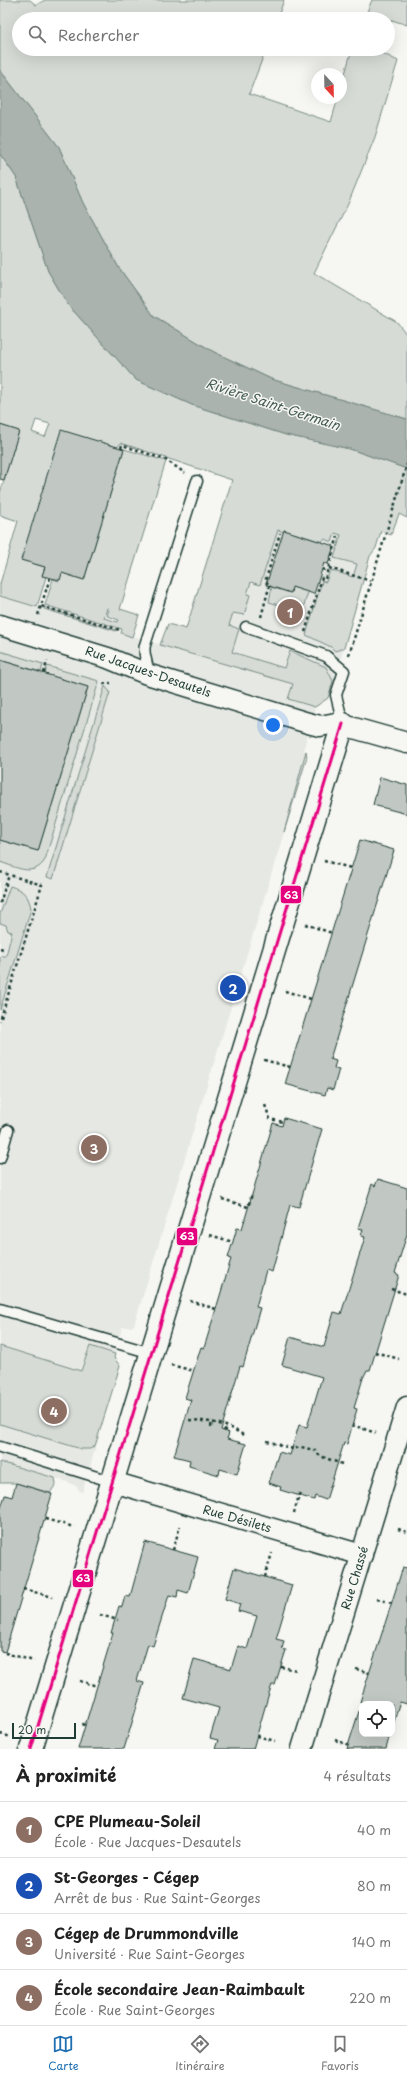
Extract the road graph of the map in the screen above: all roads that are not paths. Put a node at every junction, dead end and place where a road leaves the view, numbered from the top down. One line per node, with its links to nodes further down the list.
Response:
1 (197, 481): 4 (lane)
2 (0, 625): 4 (street, Rue Jacques-Desautels)
3 (246, 627): 5 (lane)
4 (147, 674): 5 (street, Rue Jacques-Desautels)
5 (343, 724): 6 (street); 10 (street)
6 (407, 743)
7 (8, 1130): 8 (lane)
8 (0, 1158)
9 (0, 1309): 10 (lane)
10 (151, 1353): 13 (street)
11 (407, 1408): 14 (street, Rue Chassé)
12 (0, 1447): 13 (lane)
13 (112, 1482): 14 (street, Rue Désilets); 15 (street)
14 (362, 1555): 16 (street, Rue Chassé)
15 (31, 1749)
16 (302, 1749)

